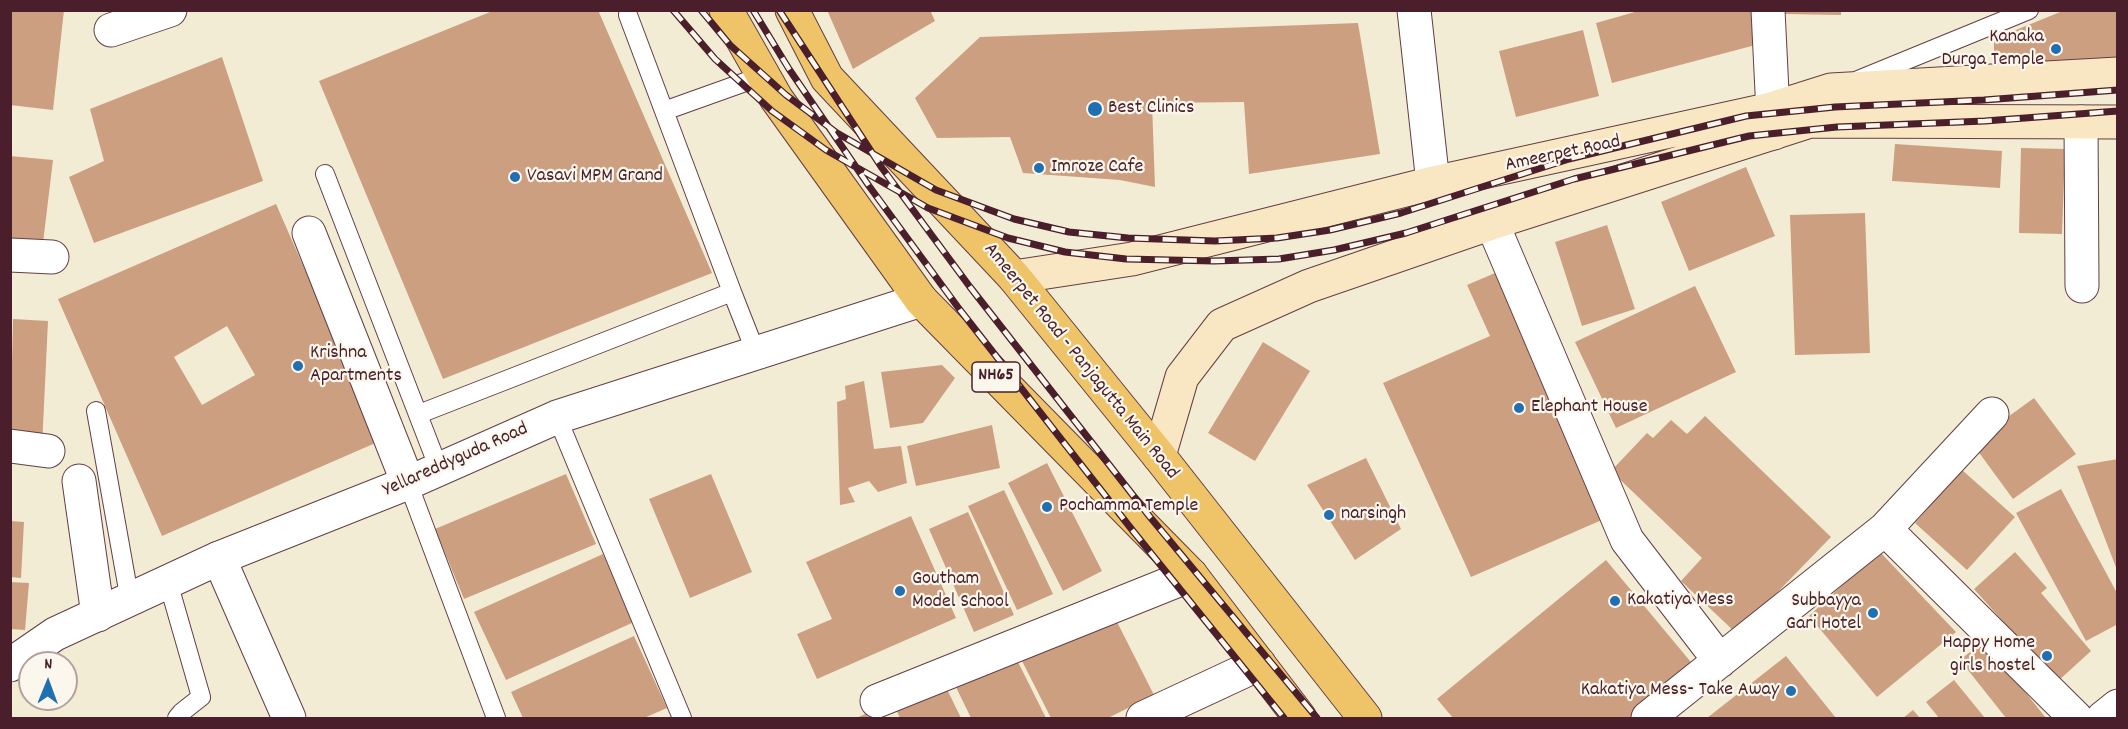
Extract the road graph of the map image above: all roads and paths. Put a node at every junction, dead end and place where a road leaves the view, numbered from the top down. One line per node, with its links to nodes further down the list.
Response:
1 (170, 10): 8 (street)
2 (726, 10): 10 (highway, NH65)
3 (792, 10): 22 (highway, Ameerpet Road - Panjagutta Main Road)
4 (1414, 10): 17 (street)
5 (1768, 10): 13 (street)
6 (2029, 10): 11 (lane)
7 (628, 15): 12 (lane)
8 (111, 30)
9 (2118, 75): 11 (main road, Ameerpet Road)
10 (762, 76): 12 (lane); 25 (highway, NH65)
11 (1831, 90): 13 (main road, Ameerpet Road)
12 (664, 111): 24 (lane)
13 (1772, 121): 14 (main road, Ameerpet Road); 17 (main road, Ameerpet Road); 18 (main road, Ameerpet Road)
14 (2081, 122): 15 (main road, Ameerpet Road); 23 (street)
15 (2118, 122)
16 (325, 174): 28 (lane)
17 (1433, 183): 22 (main road, Ameerpet Road)
18 (1492, 223): 33 (main road, Ameerpet Road); 43 (street)
19 (309, 233): 36 (street)
20 (10, 255): 21 (street)
21 (52, 257)
22 (1014, 277): 33 (highway, Ameerpet Road - Panjagutta Main Road)
23 (2082, 286)
24 (732, 292): 26 (lane); 28 (lane)
25 (921, 300): 26 (street, Yellareddyguda Road); 39 (highway, NH65)
26 (756, 353): 30 (street, Yellareddyguda Road)
27 (96, 411): 41 (lane)
28 (418, 414): 34 (lane)
29 (1992, 414): 37 (street)
30 (557, 417): 34 (street, Yellareddyguda Road); 51 (lane)
31 (10, 446): 32 (street)
32 (48, 451)
33 (1159, 456): 54 (highway, Ameerpet Road - Panjagutta Main Road)
34 (439, 469): 36 (street, Yellareddyguda Road)
35 (79, 481): 42 (street)
36 (408, 483): 38 (street, Yellareddyguda Road); 50 (lane)
37 (1885, 529): 43 (street); 56 (street)
38 (219, 558): 40 (street, Yellareddyguda Road); 49 (street)
39 (1191, 575): 44 (highway, NH65); 46 (street)
40 (168, 582): 41 (street, Yellareddyguda Road); 48 (lane)
41 (130, 601): 42 (street, Yellareddyguda Road)
42 (98, 615): 45 (street, Yellareddyguda Road)
43 (1720, 661): 55 (street)
44 (1259, 664): 52 (street); 53 (highway, NH65)
45 (10, 665)
46 (877, 701)
47 (2118, 706): 57 (street)
48 (177, 718)
49 (289, 718)
50 (496, 718)
51 (682, 718)
52 (1143, 718)
53 (1300, 718)
54 (1365, 718)
55 (1648, 718)
56 (2076, 718)
57 (2103, 718)

